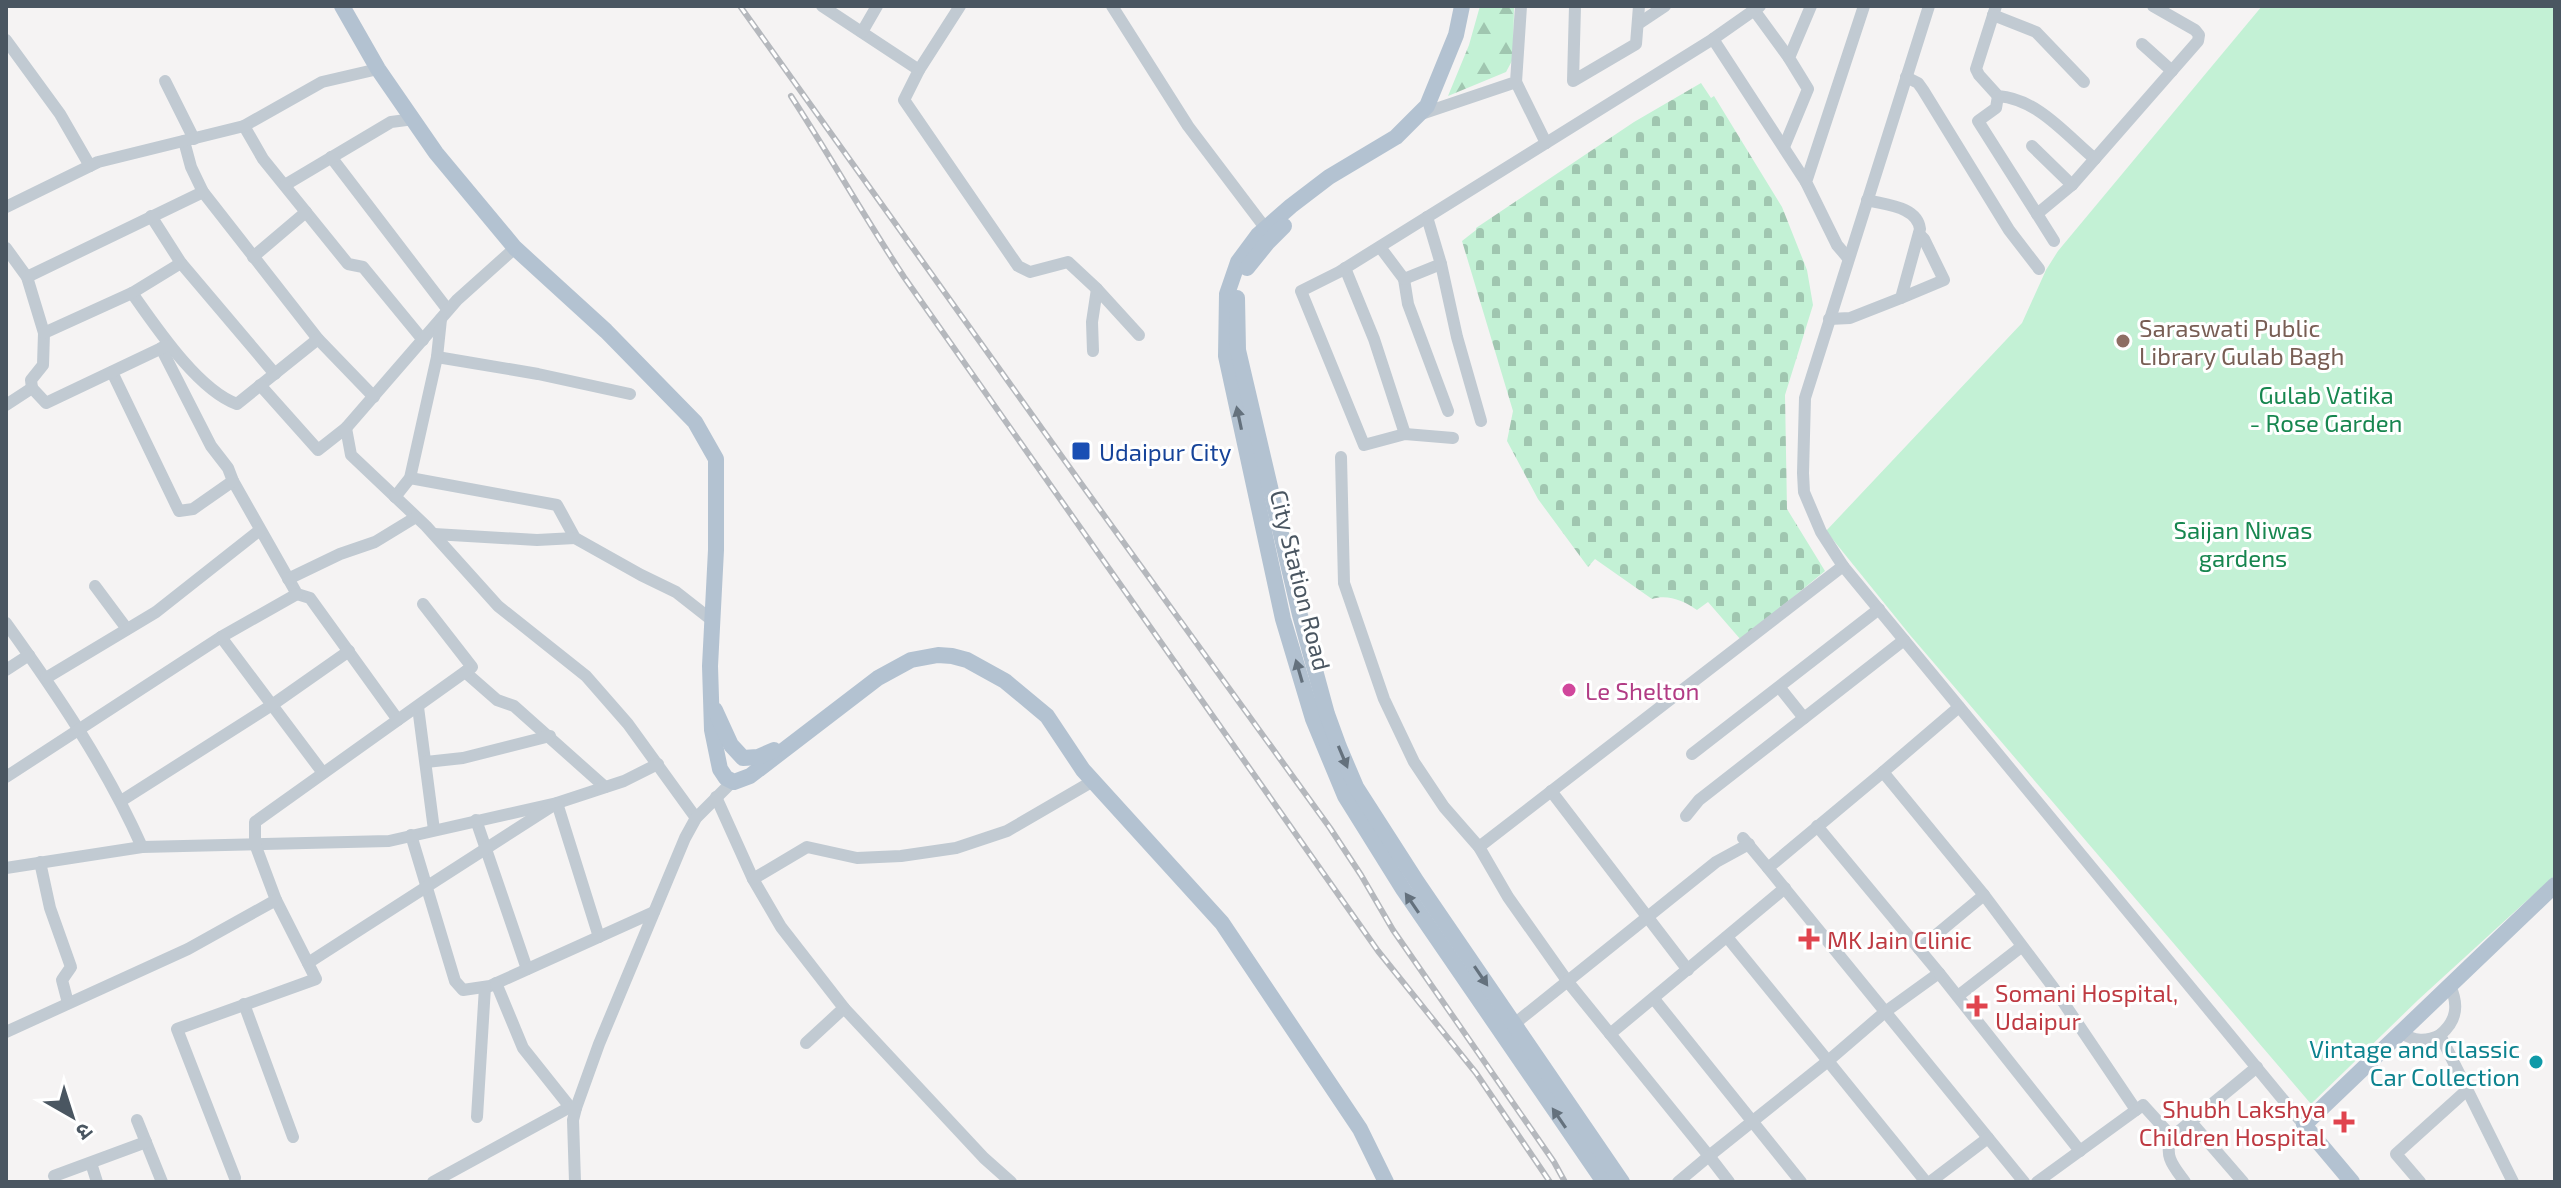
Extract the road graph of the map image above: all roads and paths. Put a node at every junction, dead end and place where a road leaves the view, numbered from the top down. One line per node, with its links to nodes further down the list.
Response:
1 (342, 6): 24 (main road)
2 (822, 6): 19 (street)
3 (877, 6): 19 (street)
4 (960, 6): 25 (street)
5 (1112, 6): 52 (street)
6 (1462, 6): 32 (main road, City Station Road)
7 (1472, 6): 32 (main road, City Station Road)
8 (1521, 6): 29 (street)
9 (1575, 6): 18 (street)
10 (1639, 6): 18 (street)
11 (1665, 6): 18 (street)
12 (1811, 6): 23 (street)
13 (1864, 6): 42 (street)
14 (1929, 6): 27 (street)
15 (2153, 6): 26 (street)
16 (1757, 8): 20 (street); 23 (street)
17 (1995, 11): 30 (street); 31 (street)
18 (1638, 24)
19 (862, 32): 25 (street)
20 (1713, 39): 36 (street); 38 (street)
21 (6, 40): 41 (street)
22 (2142, 44): 26 (street)
23 (1789, 58): 38 (street)
24 (378, 69): 33 (main road); 34 (street)
25 (919, 70): 66 (street)
26 (2172, 71): 40 (street)
27 (1906, 77): 46 (street); 63 (street)
28 (165, 81): 35 (street)
29 (1516, 82): 32 (street); 36 (street)
30 (2084, 82)
31 (1998, 96): 40 (street); 49 (street)
32 (1426, 113): 52 (main road, City Station Road); 176 (main road, City Station Road, one-way to 176)
33 (414, 119): 39 (street); 57 (main road)
34 (244, 126): 35 (street); 43 (street)
35 (189, 140): 41 (street); 45 (street)
36 (1546, 143): 51 (street)
37 (2032, 146): 44 (street)
38 (1784, 147): 42 (street)
39 (331, 157): 43 (street); 69 (street)
40 (2095, 159): 44 (street)
41 (90, 166): 47 (street)
42 (1806, 182): 59 (street)
43 (285, 185): 48 (street)
44 (2072, 185): 49 (street)
45 (203, 192): 50 (street); 58 (street)
46 (1867, 200): 53 (street); 59 (street)
47 (6, 207)
48 (306, 212): 58 (street); 74 (street)
49 (2037, 214): 54 (street)
50 (151, 216): 60 (street); 64 (street)
51 (1427, 217): 55 (street); 61 (street)
52 (1266, 229): 176 (main road, City Station Road, one-way to 52)
53 (1919, 234): 68 (street); 68 (street)
54 (2054, 241)
55 (1380, 247): 62 (street); 65 (street)
56 (6, 248): 64 (street)
57 (515, 248): 69 (street); 104 (main road)
58 (253, 257): 73 (street)
59 (1848, 258): 70 (street)
60 (181, 263): 67 (street); 79 (street)
61 (1441, 264): 65 (street); 86 (street)
62 (1345, 268): 88 (street); 88 (street)
63 (2039, 269)
64 (27, 277): 71 (street)
65 (1404, 279): 85 (street)
66 (1097, 289): 72 (street); 76 (street)
67 (132, 293): 71 (street); 75 (street)
68 (1901, 298): 70 (street)
69 (444, 315): 74 (street); 77 (street)
70 (1829, 319): 98 (street)
71 (44, 333): 81 (street)
72 (1139, 335)
73 (318, 339): 79 (street); 83 (street)
74 (423, 340): 83 (street)
75 (165, 346): 78 (street); 80 (street); 92 (street)
76 (1093, 351)
77 (437, 357): 82 (street); 91 (street)
78 (112, 372): 81 (street); 92 (street)
79 (275, 374): 80 (street)
80 (260, 385): 87 (street)
81 (32, 388): 84 (street)
82 (630, 394)
83 (374, 397): 87 (street)
84 (6, 405)
85 (1448, 411)
86 (1481, 421)
87 (346, 428): 93 (street)
88 (1405, 434): 89 (street)
89 (1453, 438)
90 (1341, 457): 146 (street)
91 (410, 478): 93 (street); 97 (street)
92 (233, 481): 95 (street)
93 (395, 497): 94 (street)
94 (416, 517): 96 (street); 99 (street)
95 (260, 530): 99 (street); 106 (street)
96 (434, 534): 97 (street); 127 (street)
97 (575, 538): 104 (street)
98 (1843, 566): 103 (street); 134 (street)
99 (288, 579): 101 (street)
100 (95, 586): 106 (street)
101 (297, 594): 107 (street); 109 (street)
102 (423, 604): 112 (street)
103 (1879, 609): 108 (street); 114 (street)
104 (713, 621): 115 (main road)
105 (6, 623): 110 (street)
106 (127, 629): 113 (street)
107 (221, 637): 116 (street); 121 (street)
108 (1904, 640): 118 (street); 119 (street)
109 (349, 651): 116 (street); 120 (street)
110 (29, 655): 111 (street); 113 (street)
111 (6, 670)
112 (465, 672): 117 (street); 122 (street)
113 (46, 678): 121 (street)
114 (1780, 688): 119 (street); 124 (street)
115 (711, 702): 125 (main road); 132 (main road)
116 (272, 705): 129 (street); 136 (street)
117 (418, 707): 120 (street); 126 (street)
118 (1959, 707): 128 (street); 183 (street)
119 (1804, 718): 138 (street)
120 (398, 720): 129 (street)
121 (79, 730): 130 (street); 136 (street)
122 (550, 736): 126 (street); 133 (street)
123 (797, 740): 125 (main road); 131 (main road); 132 (main road)
124 (1692, 754)
125 (743, 758): 132 (main road)
126 (426, 762): 142 (street)
127 (658, 764): 133 (street); 139 (street)
128 (1883, 772): 141 (street); 155 (street)
129 (323, 773): 144 (street)
130 (7, 775)
131 (1093, 781): 151 (street); 207 (main road)
132 (732, 782): 135 (street)
133 (605, 787): 137 (street)
134 (1551, 791): 146 (street); 158 (street)
135 (716, 797): 139 (street); 151 (street)
136 (121, 801): 145 (street)
137 (557, 803): 140 (street); 147 (street); 159 (street)
138 (1686, 816)
139 (696, 818): 157 (street)
140 (476, 820): 142 (street); 147 (street)
141 (1817, 826): 150 (street); 162 (street)
142 (434, 830): 143 (street)
143 (411, 835): 144 (street); 153 (street)
144 (255, 844): 145 (street); 156 (street)
145 (142, 847): 148 (street)
146 (1479, 847): 167 (street)
147 (485, 849): 153 (street); 164 (street)
148 (40, 862): 149 (street); 172 (street)
149 (6, 868)
150 (1768, 868): 154 (street); 158 (street)
151 (753, 879): 174 (street)
152 (2555, 886): 169 (main road)
153 (426, 887): 163 (street); 168 (street)
154 (1785, 888): 160 (street); 175 (street)
155 (1984, 895): 161 (street); 162 (street)
156 (276, 900): 163 (street); 172 (street)
157 (654, 912): 159 (street); 185 (street)
158 (1648, 917): 165 (street); 167 (street)
159 (599, 937): 164 (street)
160 (1727, 937): 165 (street); 182 (street)
161 (2021, 947): 170 (street); 186 (street)
162 (1919, 949): 166 (street)
163 (308, 963): 173 (street)
164 (527, 969): 168 (street)
165 (1688, 970): 171 (street)
166 (1939, 973): 170 (street); 175 (street)
167 (1568, 982): 176 (street); 179 (street)
168 (491, 985): 185 (street); 187 (street)
169 (2450, 986): 178 (main road); 180 (street)
170 (1958, 996): 196 (street)
171 (1654, 999): 179 (street); 189 (street)
172 (68, 1003): 177 (street)
173 (244, 1004): 192 (street); 200 (street)
174 (844, 1008): 181 (street); 206 (street)
175 (1885, 1012): 182 (street); 194 (street)
176 (1508, 1029): 208 (main road, City Station Road, one-way to 176); 209 (main road, City Station Road)
177 (6, 1032)
178 (2401, 1033): 180 (street); 191 (main road)
179 (1610, 1034): 197 (street)
180 (2440, 1035): 184 (street)
181 (806, 1043)
182 (1828, 1061): 189 (street); 213 (street)
183 (2257, 1067): 190 (street); 191 (street)
184 (2467, 1090): 218 (street); 219 (street)
185 (573, 1108): 204 (street); 205 (street)
186 (2136, 1110): 193 (street); 196 (street)
187 (477, 1117)
188 (137, 1120): 195 (street)
189 (1752, 1122): 197 (street); 212 (street)
190 (2191, 1122): 193 (street); 201 (street)
191 (2304, 1125): 217 (main road)
192 (293, 1137)
193 (2172, 1137): 216 (street)
194 (1988, 1138): 213 (street); 214 (street)
195 (146, 1142): 198 (street); 203 (street)
196 (2080, 1151): 215 (street)
197 (1709, 1156): 210 (street); 211 (street)
198 (91, 1163): 199 (street); 202 (street)
199 (54, 1176)
200 (235, 1178)
201 (2248, 1180)
202 (97, 1182)
203 (162, 1182)
204 (433, 1182)
205 (575, 1182)
206 (1011, 1182)
207 (1386, 1182)
208 (1604, 1182)
209 (1622, 1182)
210 (1678, 1182)
211 (1729, 1182)
212 (1801, 1182)
213 (1928, 1182)
214 (2024, 1182)
215 (2037, 1182)
216 (2185, 1182)
217 (2352, 1182)
218 (2420, 1182)
219 (2513, 1182)

